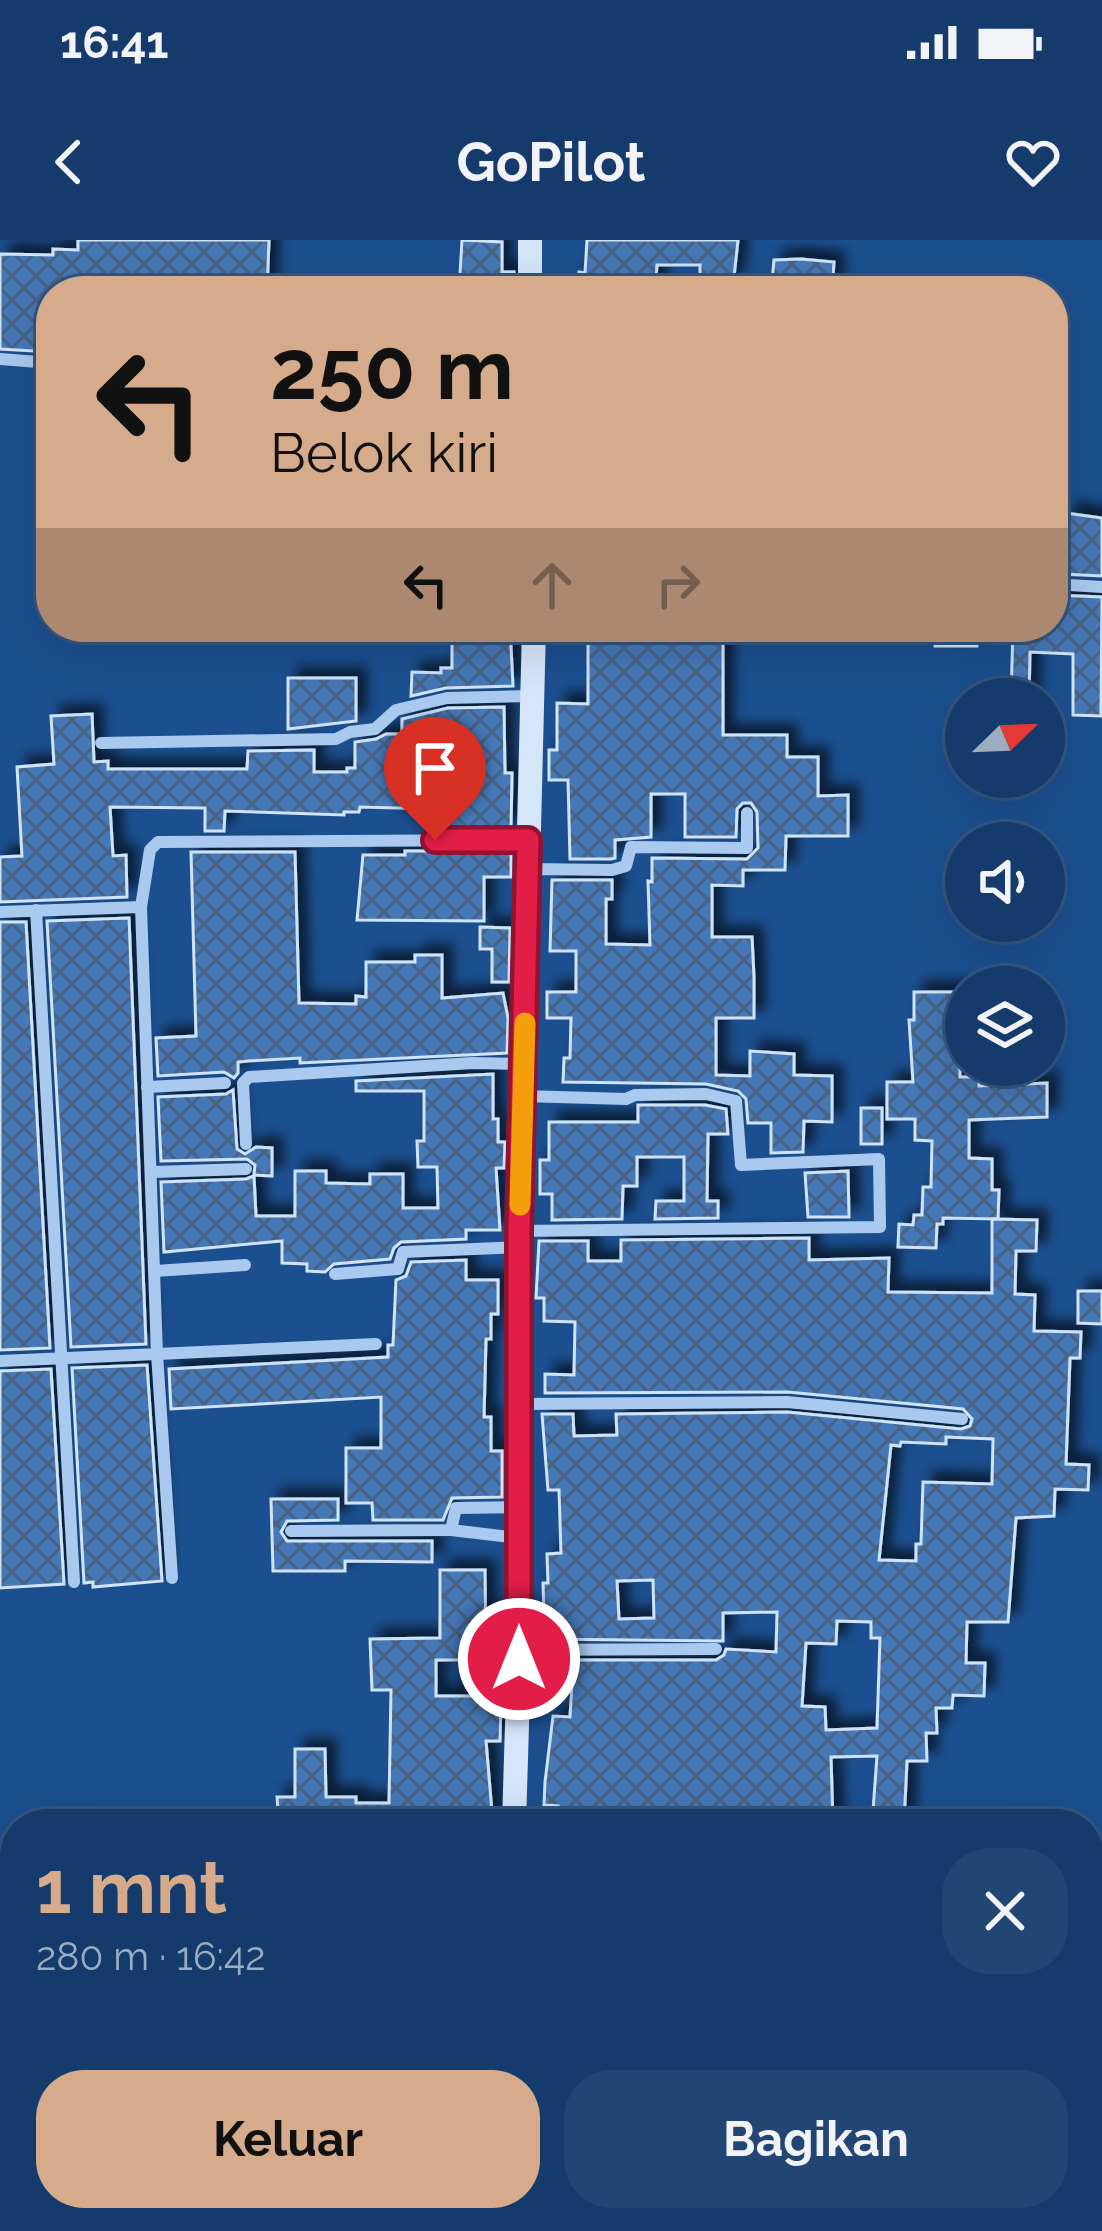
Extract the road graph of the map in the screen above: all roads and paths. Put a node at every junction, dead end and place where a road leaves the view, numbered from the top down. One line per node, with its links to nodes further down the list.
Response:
1 (530, 240): 2 (main road)
2 (530, 276)
3 (0, 359): 4 (street)
4 (36, 362)
5 (1068, 585): 6 (street)
6 (1102, 587)
7 (534, 642): 8 (main road)
8 (532, 696): 9 (street); 11 (main road)
9 (101, 743)
10 (747, 813): 12 (street)
11 (528, 840): 12 (main road); 13 (street)
12 (527, 869): 16 (main road)
13 (141, 907): 14 (street); 18 (street)
14 (36, 910): 15 (street); 29 (street)
15 (0, 912)
16 (524, 1064): 19 (main road); 20 (street)
17 (225, 1083): 18 (street)
18 (147, 1087): 22 (street)
19 (524, 1096): 23 (main road); 23 (street)
20 (246, 1144)
21 (246, 1169): 22 (street)
22 (153, 1172): 25 (street)
23 (520, 1239): 26 (street); 31 (main road)
24 (245, 1265): 25 (street)
25 (155, 1271): 28 (street)
26 (335, 1274)
27 (376, 1344): 28 (street)
28 (158, 1354): 29 (street); 37 (street)
29 (60, 1358): 30 (street); 38 (street)
30 (0, 1361)
31 (519, 1403): 32 (street); 33 (main road)
32 (962, 1419)
33 (519, 1508): 34 (street); 36 (main road)
34 (451, 1530): 35 (street); 36 (street)
35 (291, 1532)
36 (520, 1538): 40 (main road)
37 (172, 1578)
38 (74, 1582)
39 (716, 1649): 40 (street)
40 (519, 1650): 41 (main road)
41 (514, 1809)

